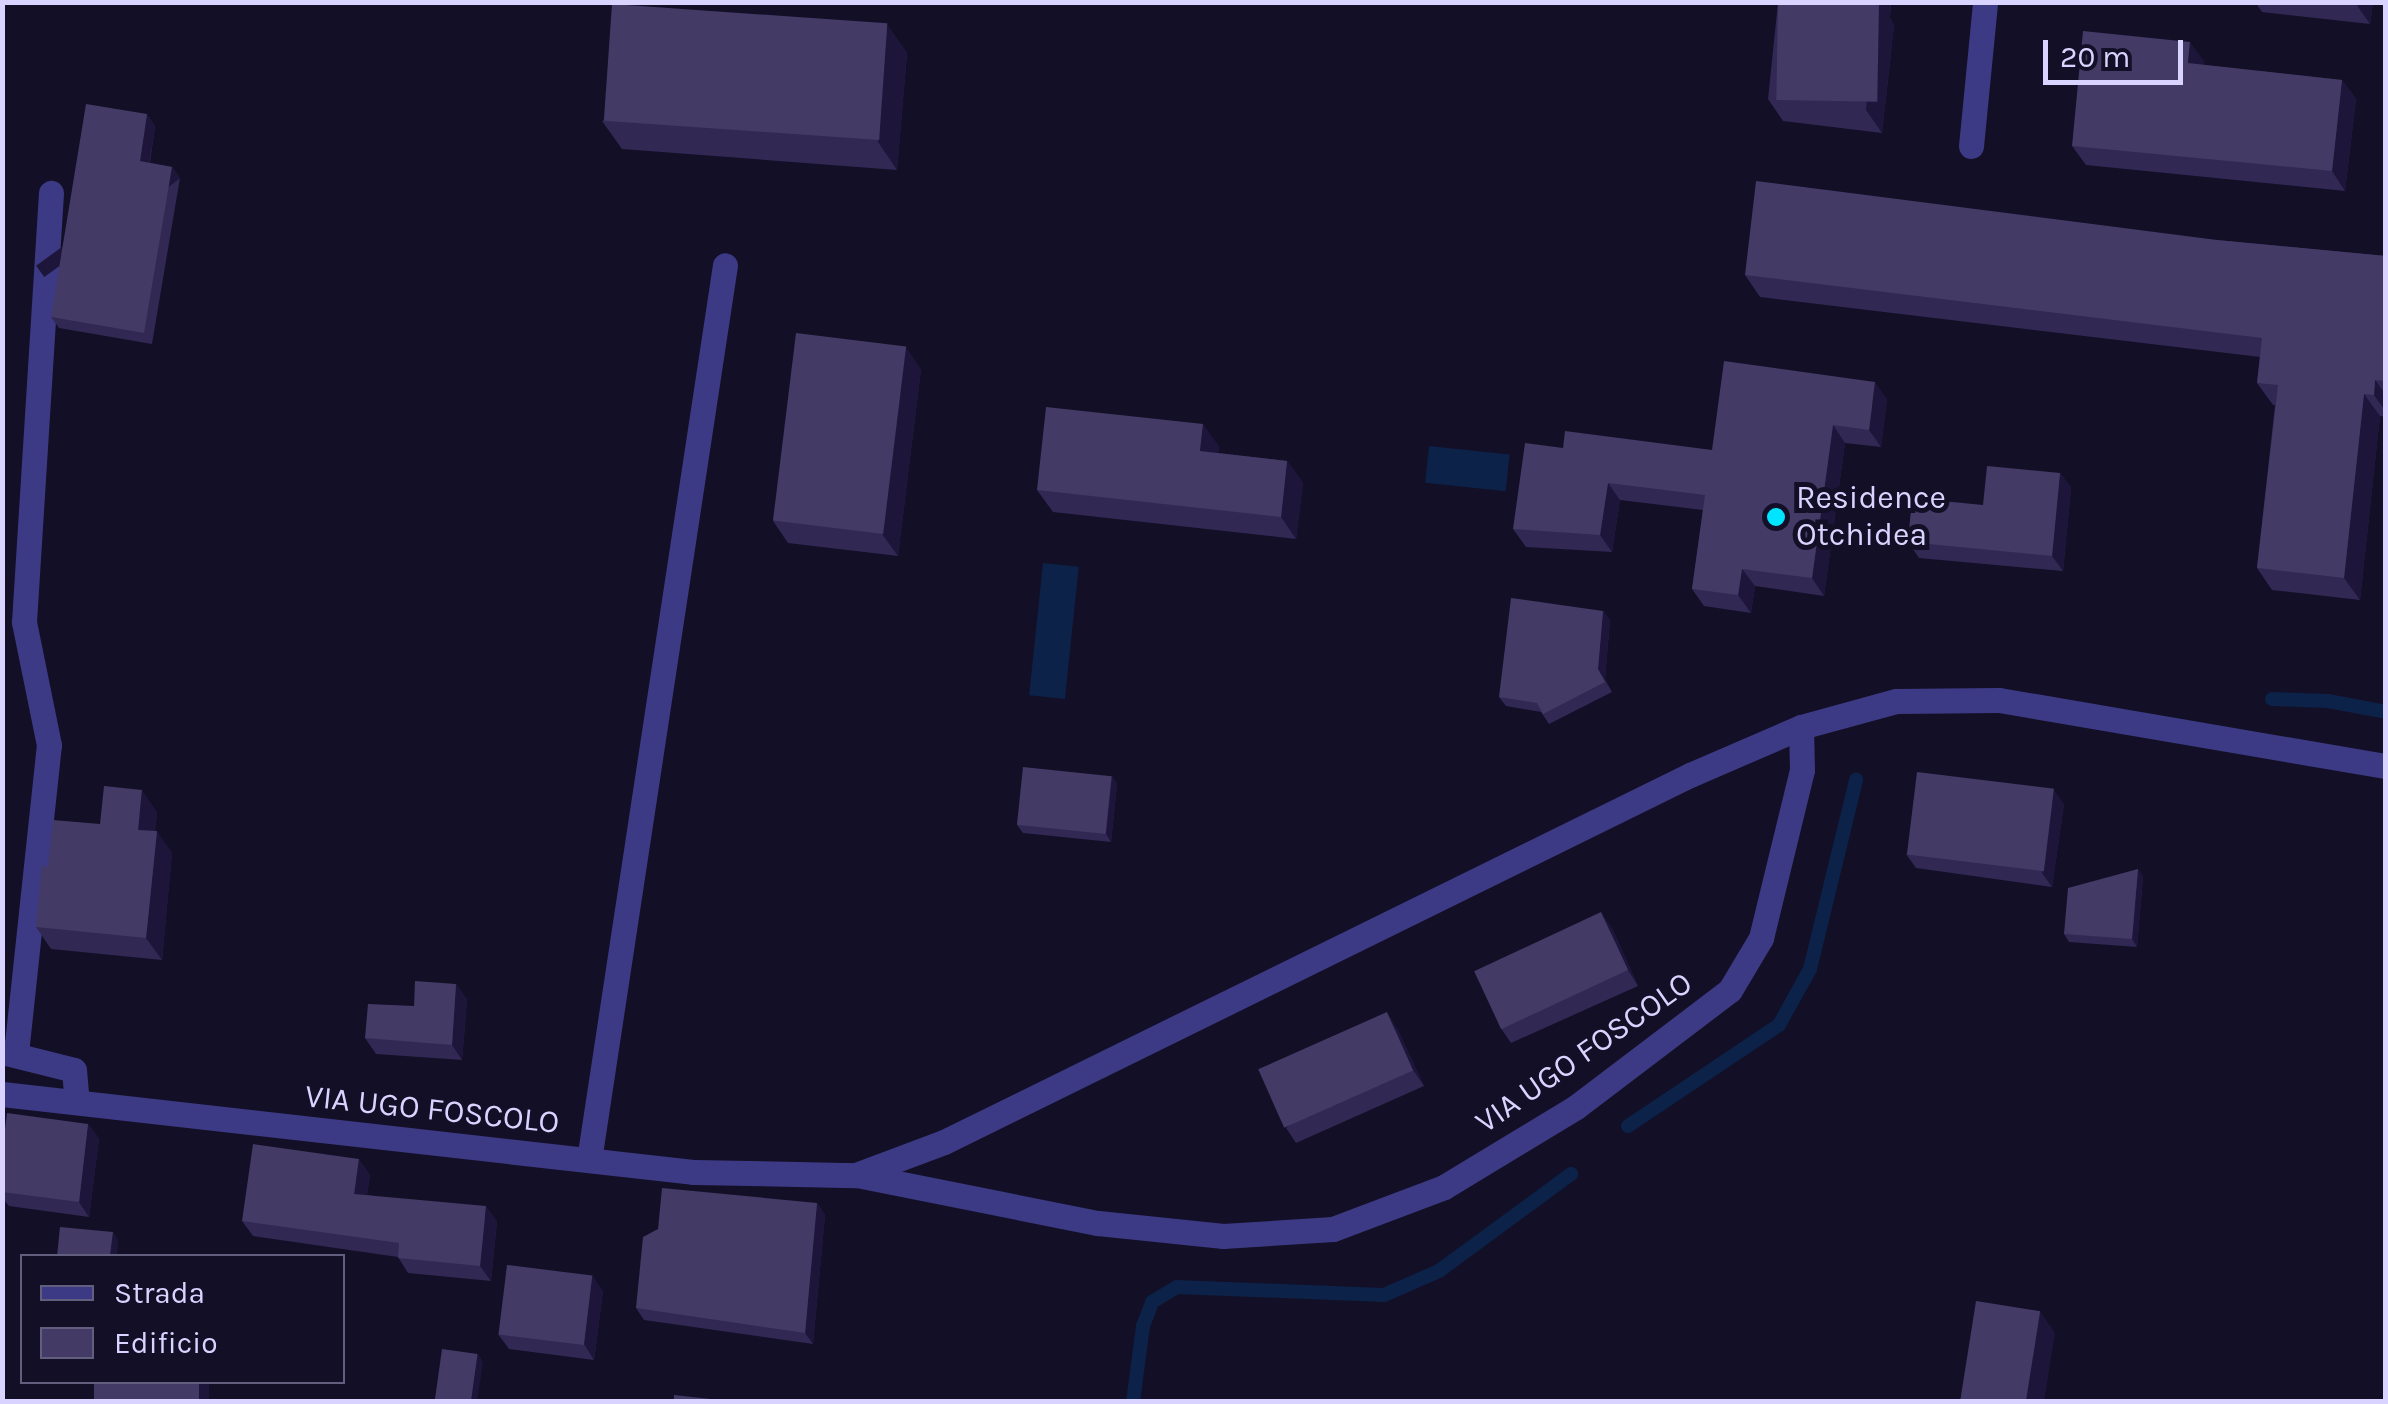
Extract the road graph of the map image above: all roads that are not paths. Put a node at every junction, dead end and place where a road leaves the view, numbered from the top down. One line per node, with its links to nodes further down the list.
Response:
1 (1984, 2): 2 (street)
2 (1971, 146)
3 (51, 193): 7 (street)
4 (725, 265): 10 (street)
5 (1801, 726): 6 (street, VIA UGO FOSCOLO); 11 (street, VIA UGO FOSCOLO); 11 (street, VIA UGO FOSCOLO)
6 (2386, 766)
7 (9, 1052): 9 (street)
8 (2, 1094): 9 (street, VIA UGO FOSCOLO)
9 (77, 1102): 10 (street, VIA UGO FOSCOLO)
10 (589, 1160): 11 (street, VIA UGO FOSCOLO)
11 (856, 1175)

